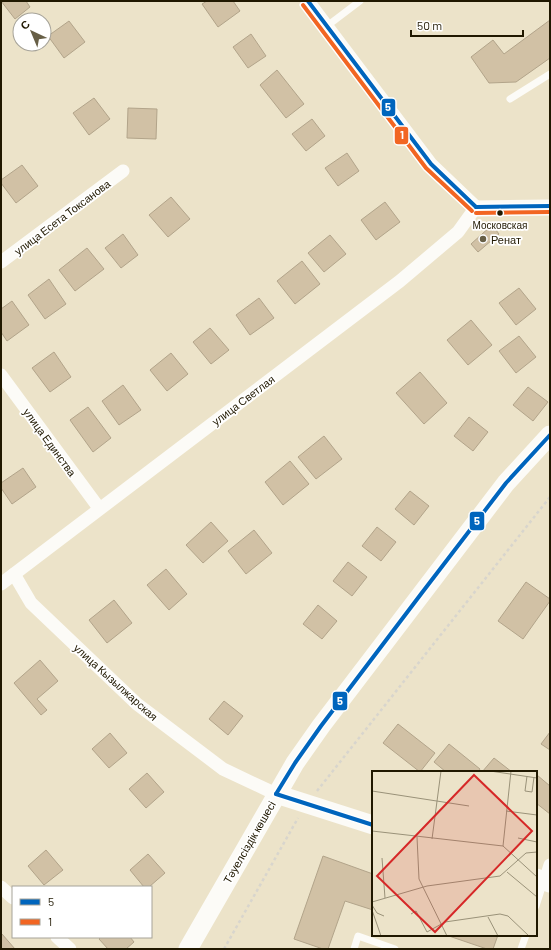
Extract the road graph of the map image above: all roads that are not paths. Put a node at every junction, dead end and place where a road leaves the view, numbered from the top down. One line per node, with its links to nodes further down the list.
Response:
1 (308, 1): 3 (street)
2 (360, 1): 3 (lane)
3 (327, 26): 8 (street)
4 (550, 74): 5 (lane)
5 (510, 99)
6 (123, 171): 9 (street, улица Есета Токсанова)
7 (550, 206): 8 (street)
8 (476, 207): 12 (street, улица Светлая)
9 (1, 262)
10 (1, 375): 12 (street, улица Единства)
11 (550, 435): 15 (main road, Тәуелсіздік көшесі)
12 (99, 508): 13 (street, улица Светлая)
13 (14, 574): 14 (street, улица Светлая); 15 (street, улица Кызылжарская)
14 (1, 584)
15 (276, 794): 16 (main road); 24 (main road, Тәуелсіздік көшесі)
16 (372, 825)
17 (545, 877): 20 (lane)
18 (1, 887): 19 (street)
19 (12, 897)
20 (537, 903)
21 (526, 936): 27 (lane)
22 (58, 938): 23 (street)
23 (70, 949)
24 (188, 949)
25 (354, 949): 26 (lane)
26 (395, 949)
27 (521, 949)

